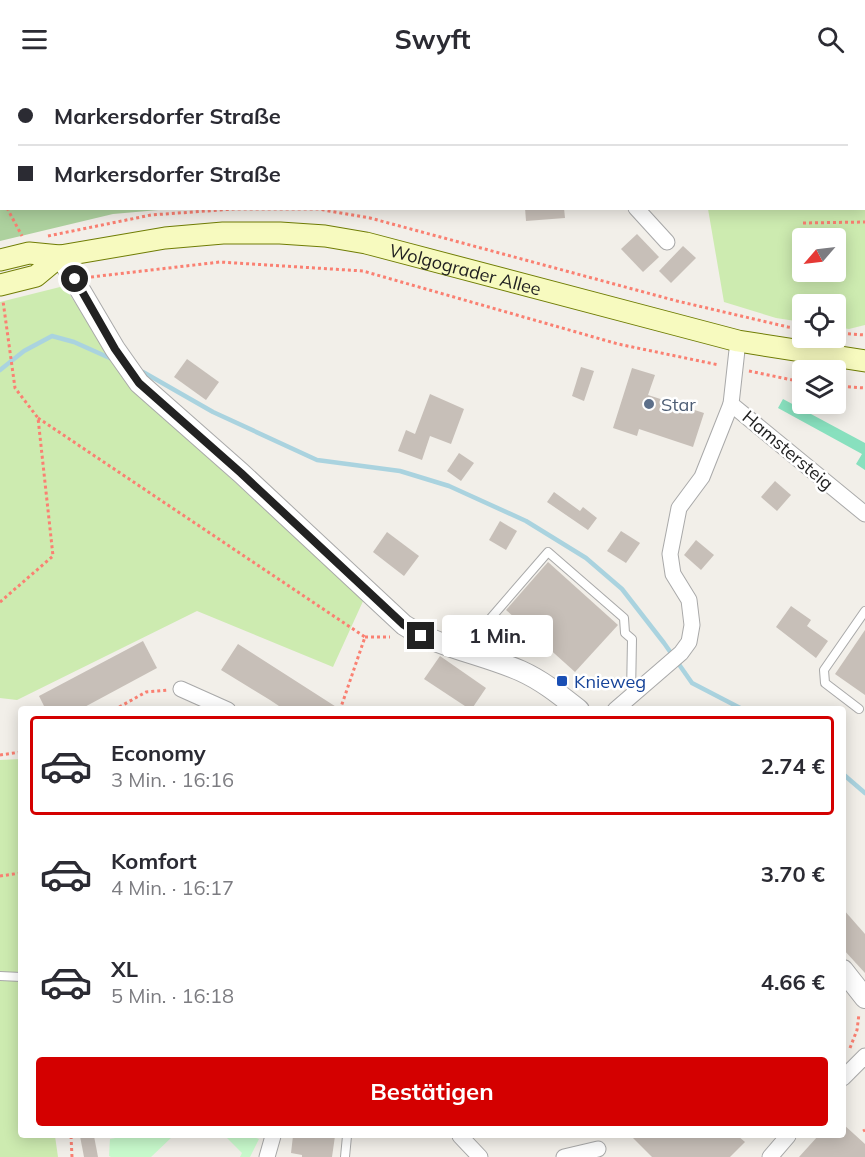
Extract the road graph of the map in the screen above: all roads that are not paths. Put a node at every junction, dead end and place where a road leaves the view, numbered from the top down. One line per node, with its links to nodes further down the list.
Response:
1 (638, 210): 2 (street)
2 (667, 242)
3 (60, 256): 4 (main road); 5 (main road); 6 (main road, Wolgograder Allee); 11 (street)
4 (0, 260)
5 (0, 285)
6 (738, 341): 7 (main road, Wolgograder Allee); 8 (street, Hamstersteig)
7 (865, 361)
8 (731, 404): 9 (street, Hamstersteig); 13 (street)
9 (865, 514)
10 (865, 612): 17 (lane)
11 (471, 655): 13 (lane); 15 (street)
12 (181, 689): 14 (street)
13 (631, 696): 16 (street)
14 (219, 706)
15 (573, 706)
16 (620, 706)
17 (859, 709)
18 (846, 975): 21 (street)
19 (0, 976): 20 (lane)
20 (18, 977)
21 (862, 1004)
22 (865, 1056): 23 (street)
23 (846, 1075)
24 (272, 1138): 30 (street)
25 (347, 1138): 31 (lane)
26 (462, 1138): 32 (street)
27 (590, 1138): 29 (street)
28 (786, 1138): 34 (street)
29 (601, 1153): 33 (street)
30 (267, 1157)
31 (345, 1157)
32 (480, 1157)
33 (564, 1157)
34 (770, 1157)

